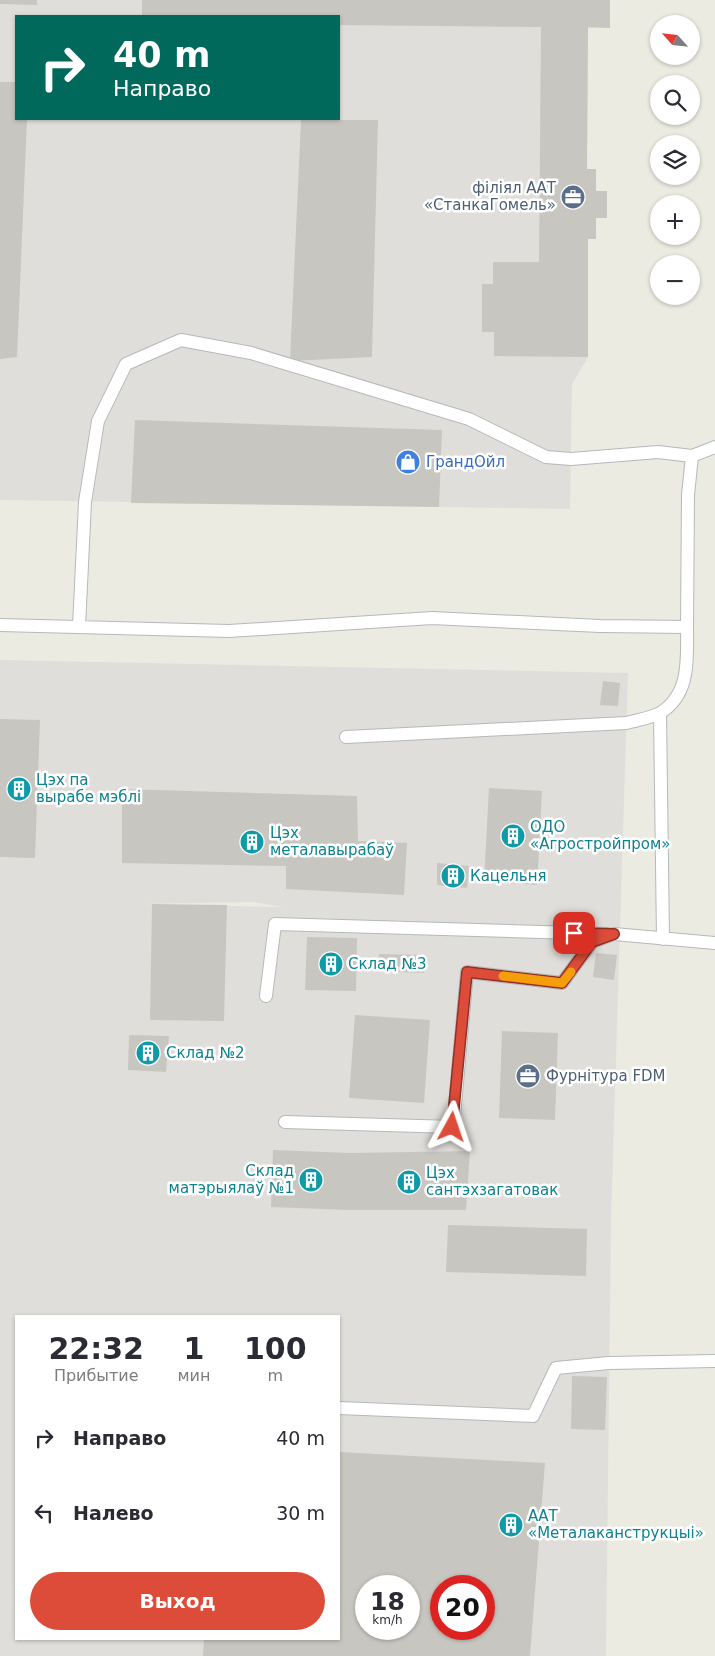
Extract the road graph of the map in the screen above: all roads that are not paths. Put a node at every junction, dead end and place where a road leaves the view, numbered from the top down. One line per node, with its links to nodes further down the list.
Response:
1 (715, 447): 2 (lane)
2 (692, 456): 4 (lane); 5 (lane)
3 (0, 625): 4 (lane)
4 (79, 627): 5 (lane)
5 (686, 627): 6 (lane)
6 (660, 713): 7 (lane); 9 (lane)
7 (346, 736)
8 (614, 934): 9 (lane); 11 (lane); 12 (lane)
9 (663, 939): 10 (lane)
10 (715, 943)
11 (266, 996)
12 (285, 1122)
13 (715, 1361): 14 (lane)
14 (340, 1408)

